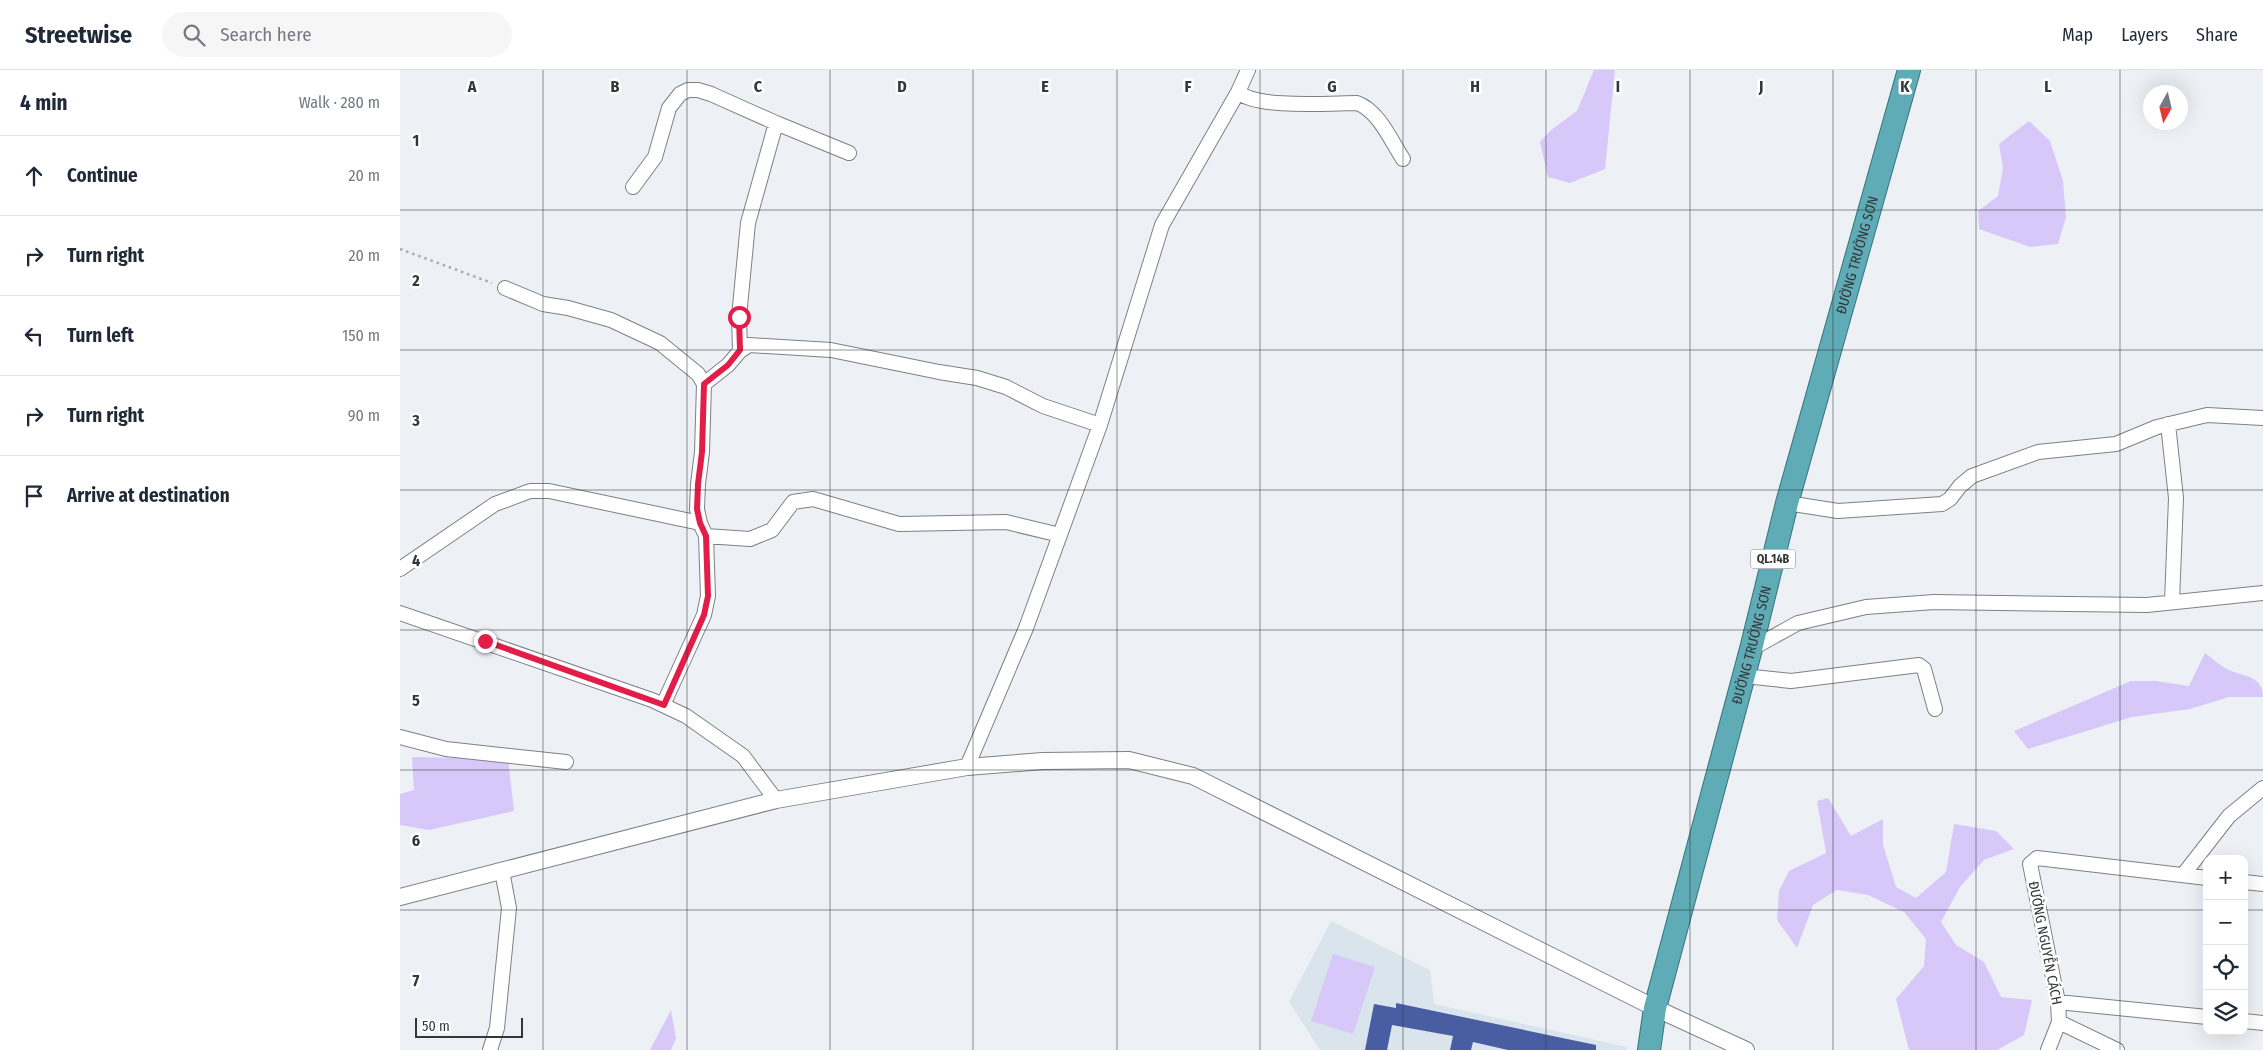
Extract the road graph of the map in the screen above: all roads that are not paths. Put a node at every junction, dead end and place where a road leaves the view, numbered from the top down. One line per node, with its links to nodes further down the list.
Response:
1 (1248, 70): 3 (street)
2 (1909, 70): 14 (highway, ĐƯỜNG TRƯỜNG SƠN / QL.14B)
3 (1238, 92): 6 (street); 13 (street)
4 (776, 123): 5 (street); 7 (street); 9 (street)
5 (849, 153)
6 (1403, 159)
7 (634, 187)
8 (504, 288): 10 (street)
9 (740, 350): 10 (street); 13 (street)
10 (704, 384): 15 (street)
11 (2263, 418): 12 (street)
12 (2168, 424): 14 (street); 20 (street)
13 (1100, 425): 16 (street)
14 (1786, 503): 22 (highway, ĐƯỜNG TRƯỜNG SƠN / QL.14B)
15 (700, 523): 17 (street); 18 (street)
16 (1060, 535): 17 (street); 28 (street)
17 (706, 536): 24 (street)
18 (400, 569)
19 (2263, 593): 20 (street)
20 (2172, 602): 22 (street)
21 (400, 613): 24 (street)
22 (1751, 649): 23 (highway, ĐƯỜNG TRƯỜNG SƠN / QL.14B)
23 (1744, 676): 25 (street); 38 (highway, ĐƯỜNG TRƯỜNG SƠN / QL.14B)
24 (664, 705): 30 (street)
25 (1935, 709)
26 (400, 737): 27 (street)
27 (566, 762)
28 (967, 767): 30 (street); 38 (street)
29 (2263, 788): 32 (street)
30 (776, 800): 31 (street)
31 (502, 871): 36 (street); 43 (street)
32 (2183, 875): 33 (street, ĐƯỜNG NGUYỄN CÁCH); 37 (street, ĐƯỜNG NGUYỄN CÁCH)
33 (2203, 878)
34 (2248, 882): 35 (street)
35 (2263, 884)
36 (400, 898)
37 (2058, 1002): 39 (street); 41 (street, ĐƯỜNG NGUYỄN CÁCH)
38 (1655, 1008): 44 (highway, ĐƯỜNG TRƯỜNG SƠN / QL.14B); 45 (street)
39 (2203, 1017)
40 (2248, 1021): 42 (street)
41 (2059, 1022): 46 (street, ĐƯỜNG NGUYỄN CÁCH); 47 (street)
42 (2263, 1023)
43 (490, 1050)
44 (1649, 1050)
45 (1746, 1050)
46 (2048, 1050)
47 (2117, 1050)

